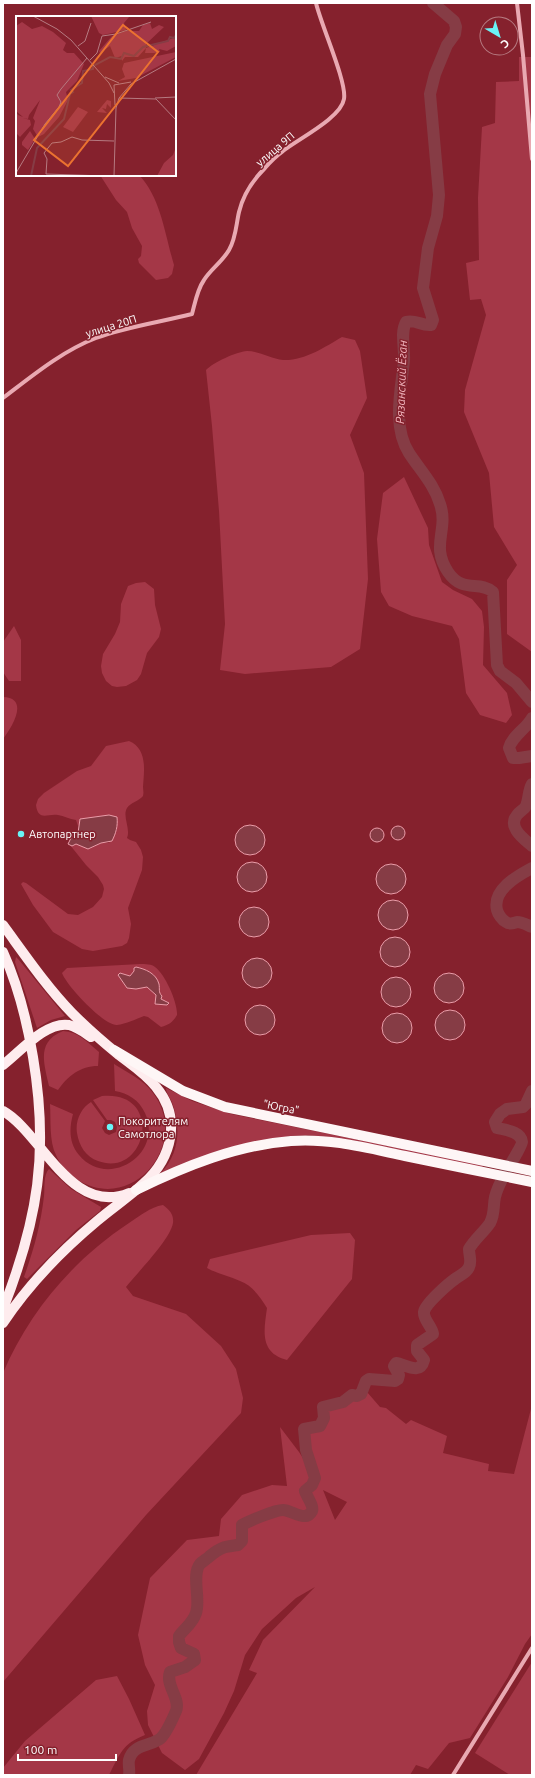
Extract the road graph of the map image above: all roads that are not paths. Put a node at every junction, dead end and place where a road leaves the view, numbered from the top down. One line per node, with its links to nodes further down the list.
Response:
1 (316, 3): 4 (street, улица 9П)
2 (516, 3): 3 (street)
3 (532, 159)
4 (192, 314): 5 (street, улица 20П)
5 (3, 398)
6 (3, 925): 9 (main road)
7 (3, 952): 8 (main road)
8 (31, 1042): 9 (main road); 10 (main road); 12 (main road)
9 (114, 1050): 13 (highway, "Югра"); 15 (main road)
10 (3, 1065)
11 (3, 1111): 12 (main road)
12 (41, 1150): 15 (main road); 16 (main road)
13 (532, 1171)
14 (532, 1182): 15 (highway)
15 (136, 1190): 17 (main road)
16 (3, 1309)
17 (3, 1323)
18 (532, 1648): 19 (street)
19 (453, 1775)

